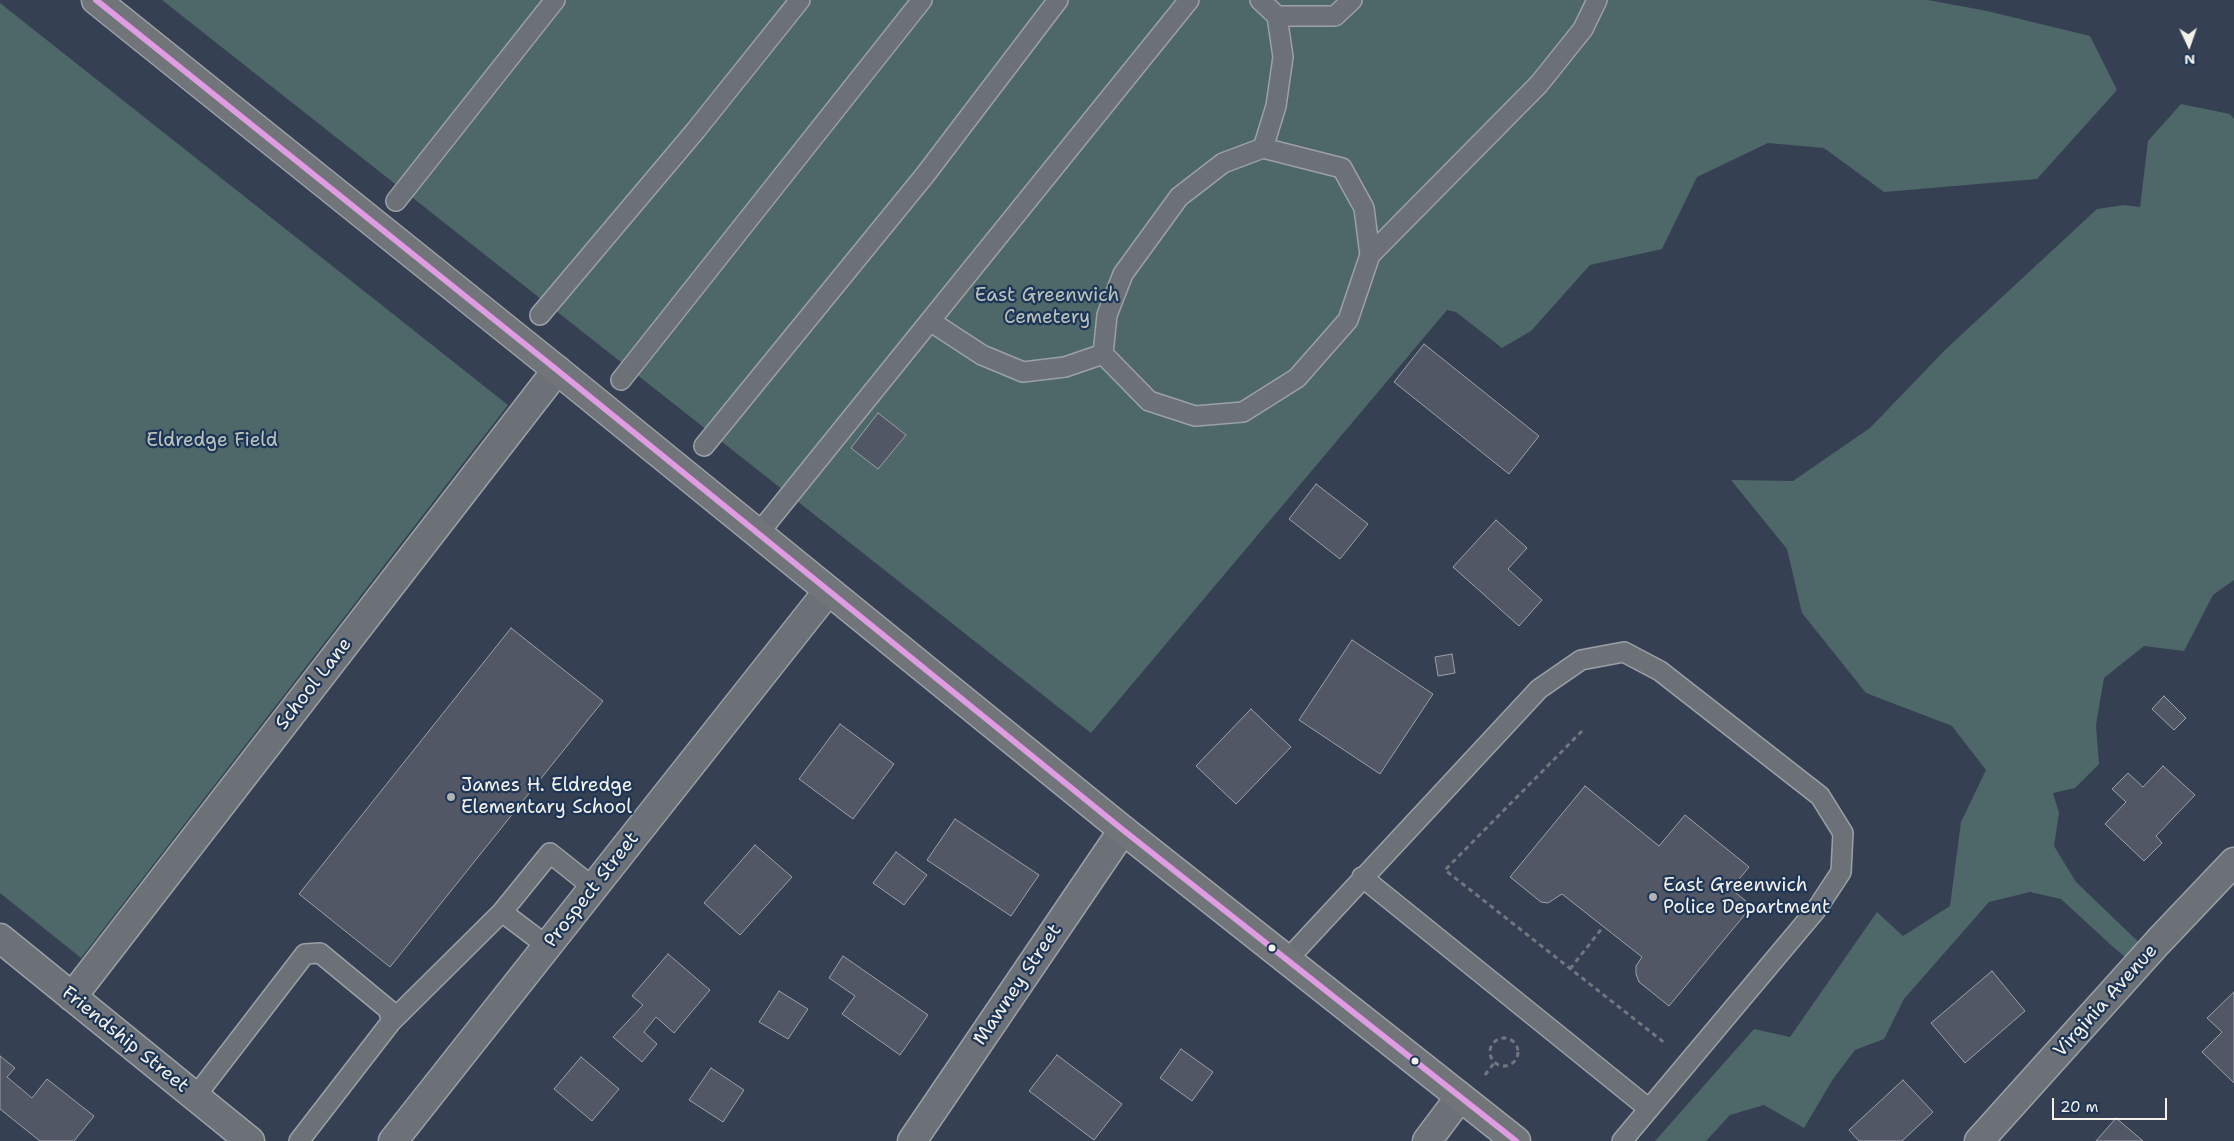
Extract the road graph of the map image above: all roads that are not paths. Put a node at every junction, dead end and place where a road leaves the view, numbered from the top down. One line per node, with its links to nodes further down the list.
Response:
1 (96, 0): 17 (main road)
2 (555, 0): 12 (lane)
3 (800, 0): 14 (lane)
4 (922, 0): 18 (lane)
5 (1058, 0): 19 (lane)
6 (1189, 0): 15 (lane)
7 (1260, 0): 10 (lane)
8 (1352, 0): 10 (lane)
9 (1597, 0): 13 (lane)
10 (1276, 16): 11 (lane)
11 (1263, 148): 13 (lane); 16 (lane)
12 (396, 201)
13 (1370, 255): 16 (lane)
14 (540, 315)
15 (930, 320): 16 (lane); 20 (lane)
16 (1103, 354)
17 (557, 370): 20 (main road); 30 (street, School Lane)
18 (621, 380)
19 (704, 446)
20 (758, 534): 21 (main road)
21 (828, 591): 22 (main road); 25 (street, Prospect Street)
22 (1123, 830): 29 (main road); 38 (street, Mawney Street)
23 (2234, 862): 42 (street, Virginia Avenue)
24 (1362, 877): 29 (lane); 34 (lane); 34 (lane)
25 (594, 888): 26 (lane); 28 (street, Prospect Street)
26 (502, 912): 28 (lane); 31 (lane)
27 (1, 940): 30 (street, Friendship Street)
28 (547, 946): 37 (street, Prospect Street)
29 (1287, 960): 33 (main road)
30 (72, 997): 32 (street, Friendship Street)
31 (392, 1022): 32 (lane); 36 (lane)
32 (195, 1097): 35 (street, Friendship Street)
33 (1460, 1097): 39 (street); 40 (main road)
34 (1648, 1108): 41 (lane)
35 (250, 1141)
36 (299, 1141)
37 (393, 1141)
38 (912, 1141)
39 (1427, 1141)
40 (1516, 1141)
41 (1622, 1141)
42 (1979, 1141)

